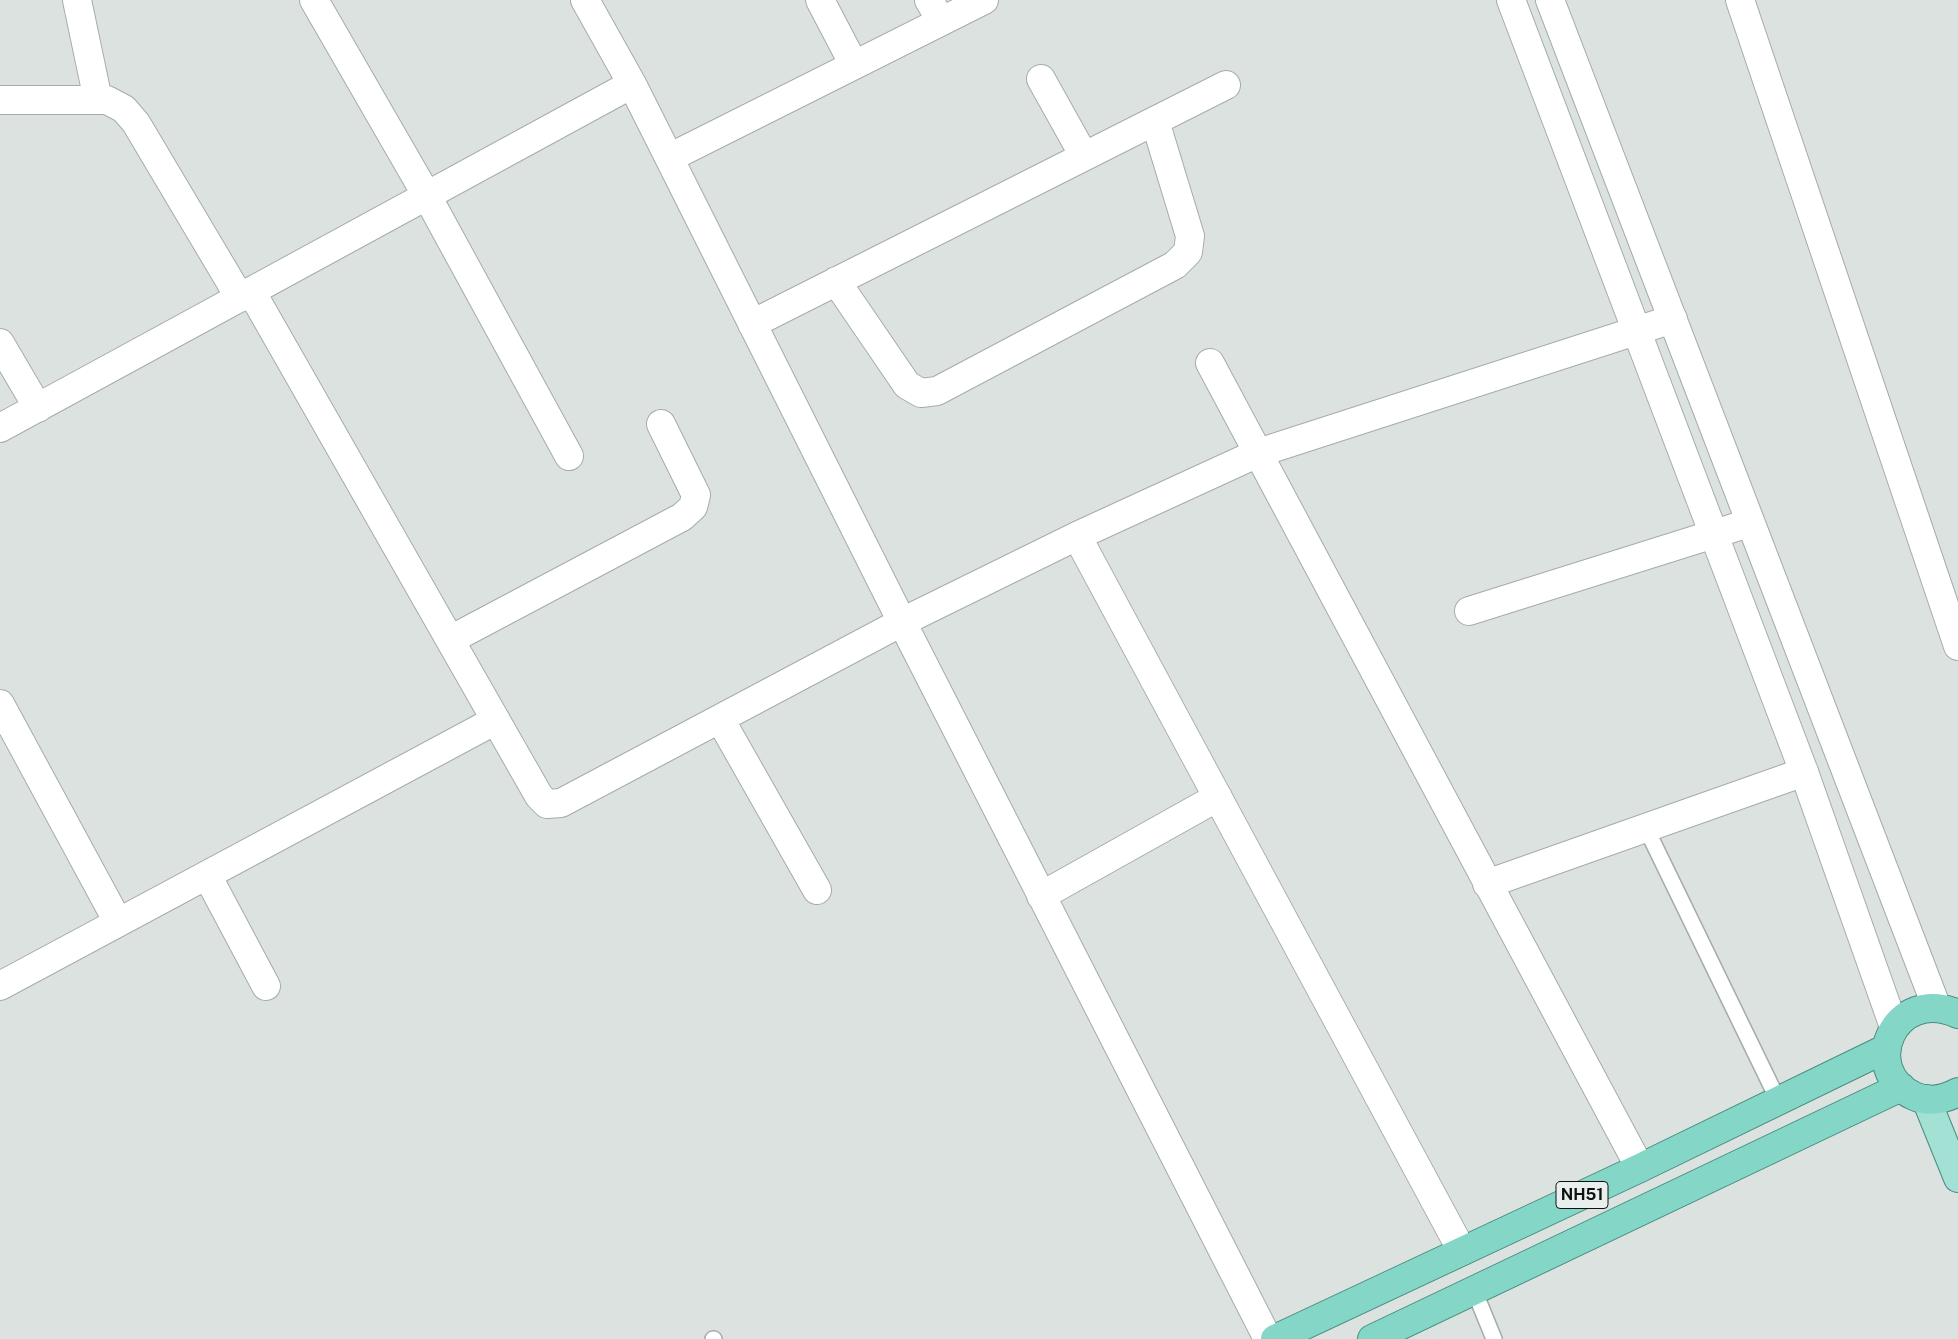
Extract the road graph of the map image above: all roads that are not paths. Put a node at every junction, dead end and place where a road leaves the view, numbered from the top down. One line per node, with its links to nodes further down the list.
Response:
1 (77, 0): 15 (street)
2 (314, 0): 19 (street)
3 (585, 0): 12 (street)
4 (820, 0): 10 (street)
5 (984, 0): 9 (street)
6 (1511, 0): 24 (street)
7 (1550, 0): 22 (street)
8 (1740, 0): 38 (street)
9 (935, 11): 10 (street)
10 (854, 65): 18 (street)
11 (1041, 79): 17 (street)
12 (632, 84): 18 (street); 19 (street)
13 (1226, 85): 16 (street)
14 (0, 100): 15 (street)
15 (98, 100): 21 (street)
16 (1155, 120): 17 (street); 20 (street)
17 (1084, 156): 20 (street)
18 (669, 158): 23 (street)
19 (427, 196): 21 (street); 31 (street)
20 (836, 282): 23 (street)
21 (245, 294): 27 (street); 37 (street)
22 (1673, 319): 24 (street); 32 (street)
23 (752, 324): 36 (street)
24 (1637, 331): 30 (street); 33 (street)
25 (0, 343): 27 (street)
26 (1210, 363): 30 (street)
27 (38, 408): 29 (street)
28 (661, 424): 37 (street)
29 (0, 428)
30 (1258, 453): 34 (street); 46 (street)
31 (568, 456)
32 (1750, 524): 33 (street); 52 (street)
33 (1714, 535): 35 (street); 42 (street)
34 (1077, 536): 36 (street); 43 (street)
35 (1469, 611)
36 (902, 622): 40 (street); 48 (street)
37 (450, 640): 41 (street)
38 (1958, 646)
39 (0, 704): 49 (street)
40 (720, 719): 41 (street); 47 (street)
41 (496, 720): 45 (street)
42 (1804, 772): 44 (street); 53 (street)
43 (1218, 797): 48 (street); 60 (street)
44 (1646, 828): 46 (street); 57 (lane)
45 (207, 875): 49 (street); 51 (street)
46 (1487, 884): 58 (street)
47 (817, 890)
48 (1041, 896): 62 (street)
49 (118, 922): 50 (street)
50 (0, 986)
51 (266, 986)
52 (1948, 1011): 53 (highway, NH51)
53 (1891, 1038): 54 (highway); 57 (highway, NH51)
54 (1901, 1086): 56 (highway); 61 (highway, NH51)
55 (1958, 1092): 56 (highway)
56 (1926, 1099): 59 (main road)
57 (1778, 1102): 58 (highway, NH51)
58 (1640, 1168): 60 (highway, NH51)
59 (1958, 1178)
60 (1462, 1251): 63 (highway, NH51)
61 (1474, 1290): 64 (highway, NH51); 65 (lane)
62 (1268, 1339)
63 (1275, 1339)
64 (1372, 1339)
65 (1494, 1339)

